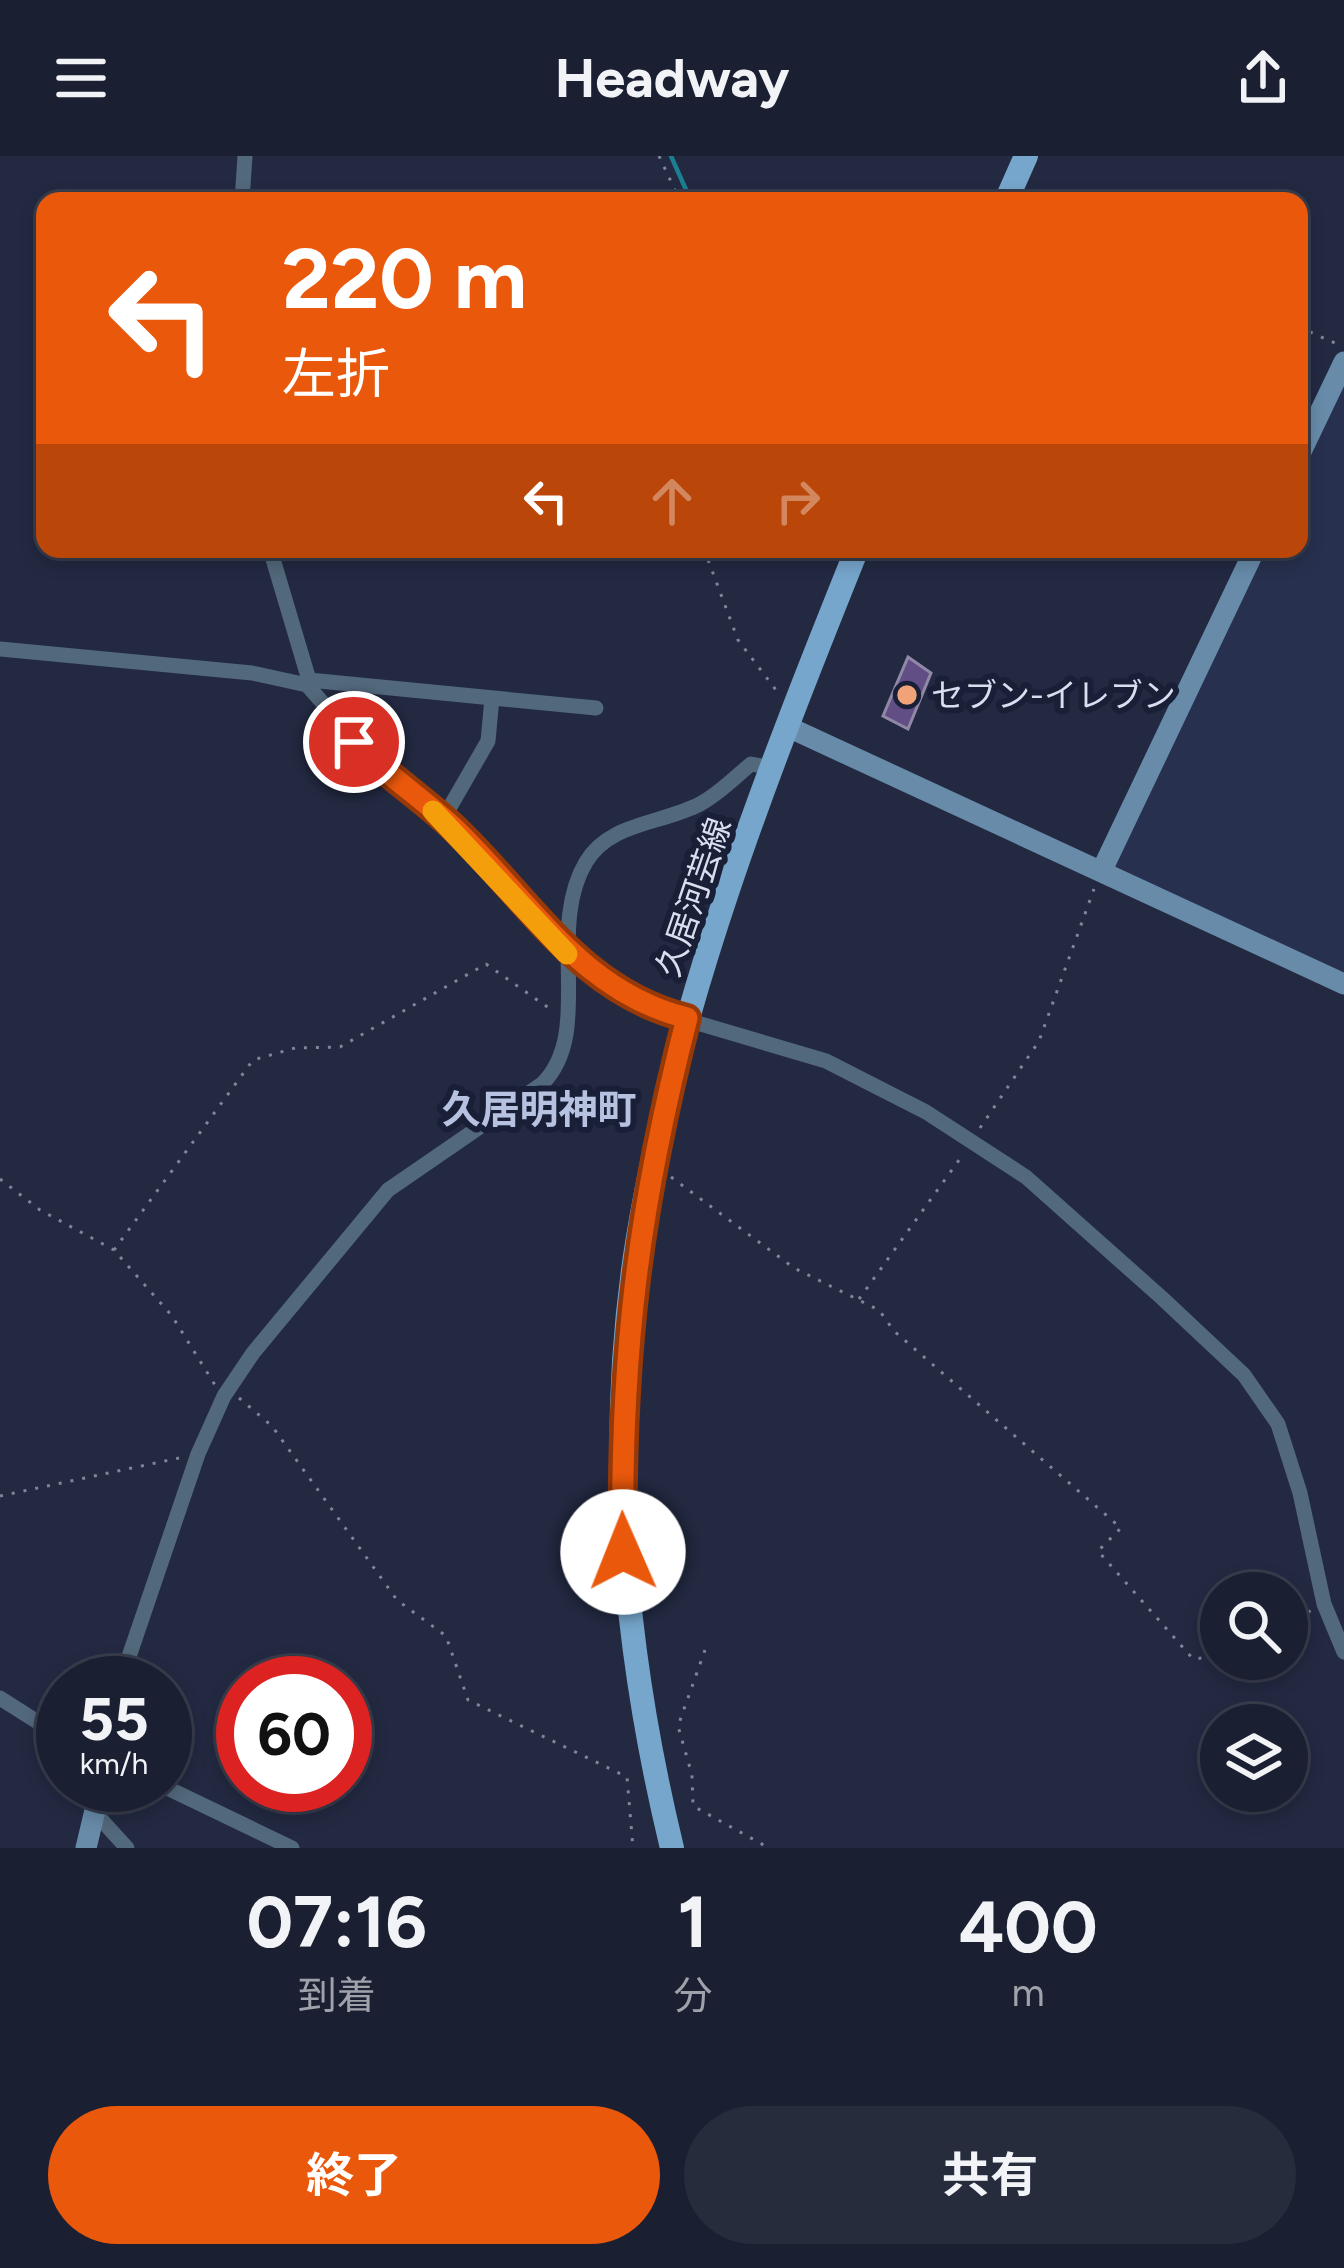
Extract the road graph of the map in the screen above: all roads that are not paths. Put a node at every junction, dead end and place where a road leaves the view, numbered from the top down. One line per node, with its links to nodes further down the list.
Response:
1 (245, 156): 3 (street)
2 (1026, 156): 4 (main road)
3 (243, 192)
4 (1010, 192)
5 (1344, 362): 6 (street)
6 (1308, 437)
7 (273, 558): 11 (street)
8 (853, 558): 14 (main road, 久居河芸線)
9 (1251, 558): 17 (street)
10 (0, 649): 11 (street)
11 (308, 682): 12 (street); 16 (street)
12 (492, 698): 13 (street); 16 (street)
13 (596, 708)
14 (789, 717): 15 (main road, 久居河芸線); 17 (street)
15 (772, 768): 18 (street); 20 (main road, 久居河芸線)
16 (443, 819): 18 (street)
17 (1102, 870): 19 (street)
18 (566, 953): 20 (street); 22 (street)
19 (1344, 984)
20 (687, 1018): 21 (street); 31 (main road, 久居河芸線)
21 (1344, 1652)
22 (129, 1656)
23 (0, 1699): 24 (street)
24 (36, 1721)
25 (192, 1800): 30 (street)
26 (97, 1812): 27 (street)
27 (97, 1815): 28 (street); 29 (street)
28 (86, 1848)
29 (127, 1848)
30 (292, 1848)
31 (672, 1848)

